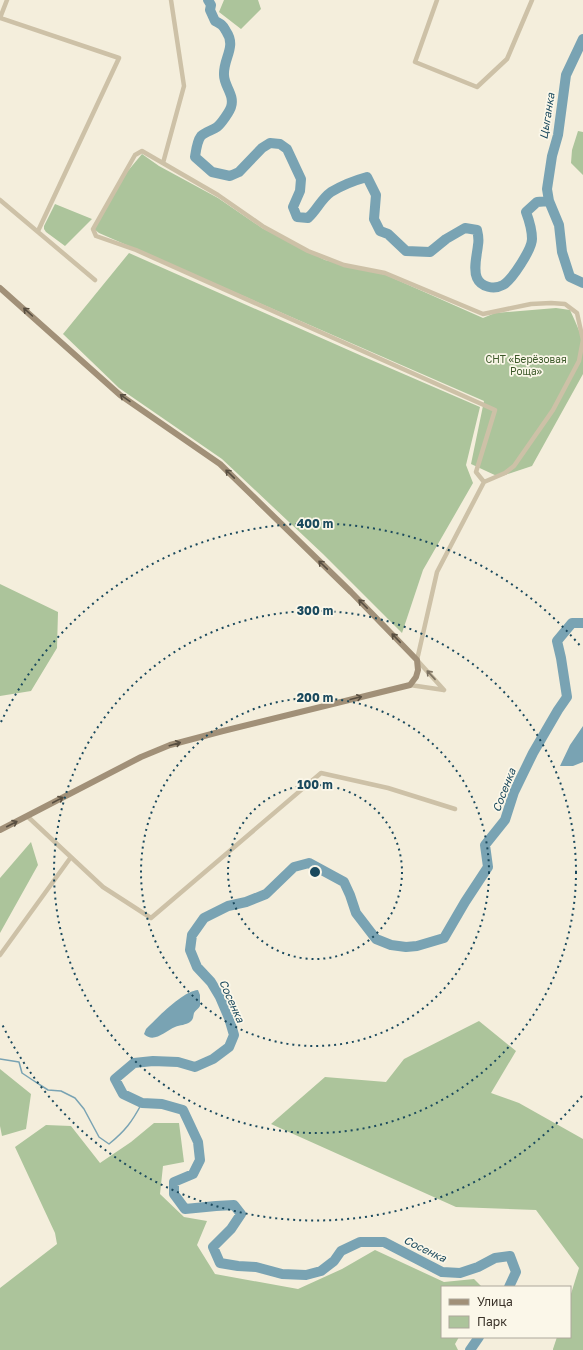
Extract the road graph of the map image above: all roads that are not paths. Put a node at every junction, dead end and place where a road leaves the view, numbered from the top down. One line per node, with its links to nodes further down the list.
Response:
1 (7, 0): 5 (street)
2 (171, 0): 6 (street)
3 (437, 0): 4 (street)
4 (532, 0)
5 (0, 18): 8 (street)
6 (163, 163): 11 (street); 11 (street)
7 (0, 200): 8 (street)
8 (38, 231): 9 (street)
9 (95, 280)
10 (0, 288): 12 (street, one-way to 10)
11 (484, 482): 12 (street)
12 (417, 660): 13 (street); 13 (street, one-way to 12)
13 (410, 685): 15 (street, one-way to 13)
14 (455, 809): 17 (street)
15 (28, 816): 16 (street, one-way to 15); 17 (street)
16 (0, 830)
17 (71, 857): 18 (street)
18 (0, 955)

